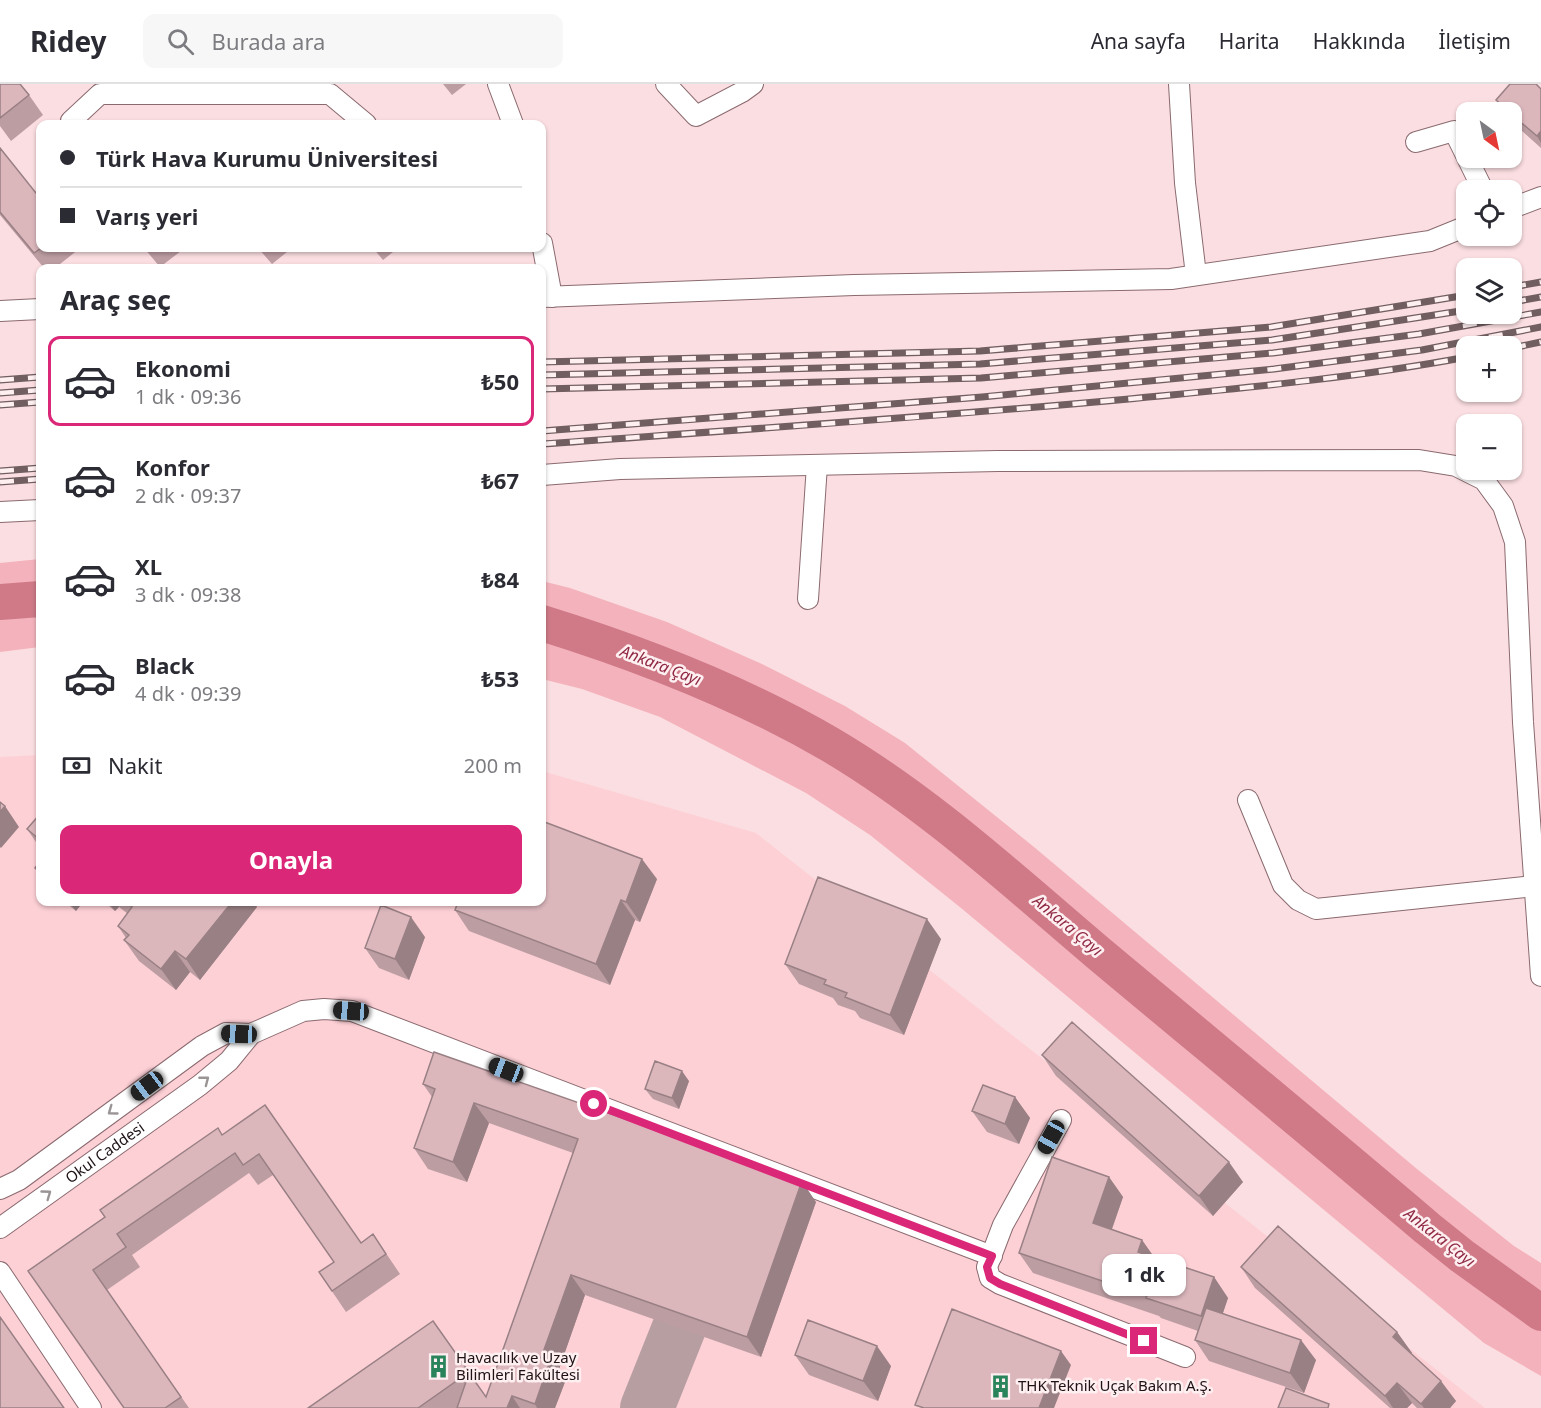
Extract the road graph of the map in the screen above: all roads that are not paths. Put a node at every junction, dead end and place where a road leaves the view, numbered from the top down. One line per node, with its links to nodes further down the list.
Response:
1 (498, 84): 7 (street)
2 (666, 84): 3 (street)
3 (753, 84)
4 (1174, 86): 13 (street)
5 (72, 120): 6 (street)
6 (361, 120)
7 (512, 120)
8 (1416, 142): 9 (street)
9 (1478, 180)
10 (1541, 197): 11 (street)
11 (1522, 204)
12 (1456, 231): 13 (street)
13 (1196, 275): 14 (street)
14 (547, 297)
15 (36, 309): 16 (street)
16 (0, 311)
17 (817, 465): 18 (street); 21 (street); 23 (street)
18 (546, 475)
19 (36, 510): 20 (street)
20 (0, 512)
21 (808, 599)
22 (1248, 800): 23 (street)
23 (1534, 886): 24 (street)
24 (1541, 976)
25 (251, 1034): 27 (street, Okul Caddesi, one-way to 27); 28 (street, Okul Caddesi, one-way to 25); 29 (street)
26 (1061, 1120): 29 (street)
27 (0, 1189)
28 (0, 1228)
29 (992, 1256): 31 (street)
30 (0, 1272): 32 (street)
31 (1185, 1357)
32 (91, 1408)

